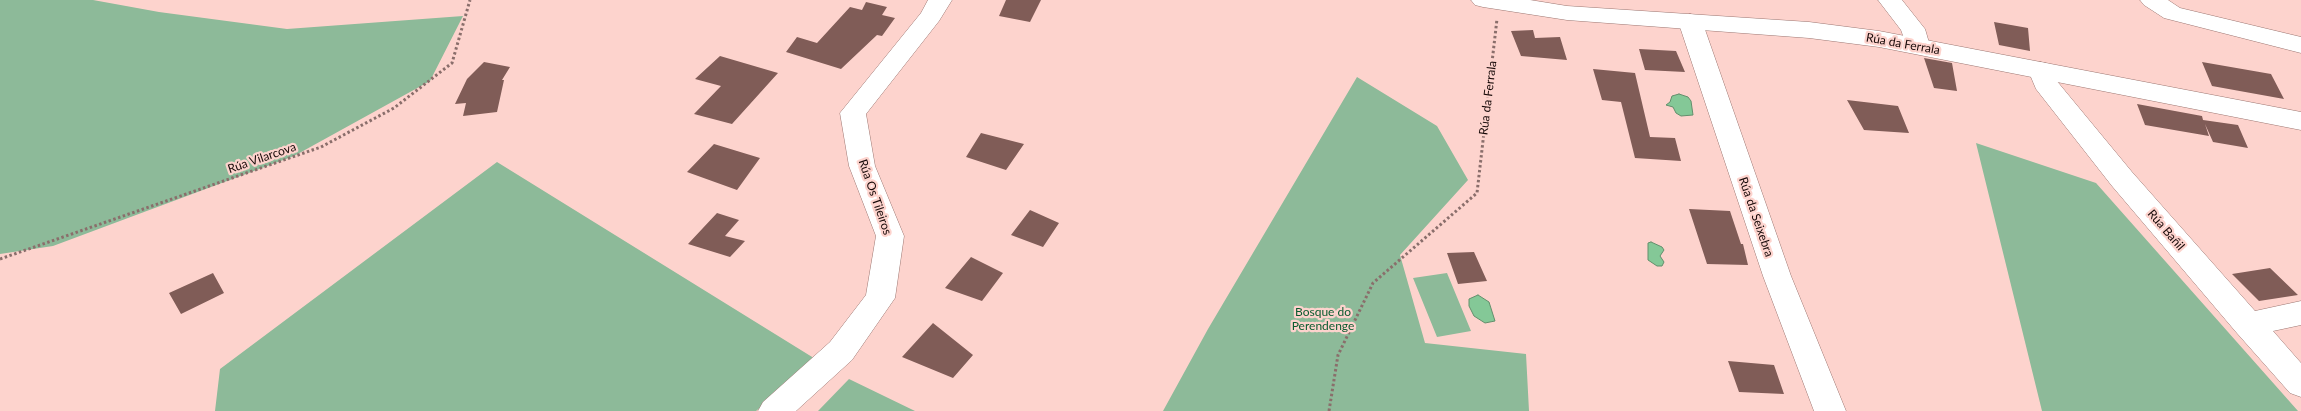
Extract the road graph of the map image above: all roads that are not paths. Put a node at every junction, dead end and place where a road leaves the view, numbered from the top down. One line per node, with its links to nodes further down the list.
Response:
1 (940, 0): 13 (street, Rúa Os Tileiros)
2 (1890, 0): 7 (street)
3 (2152, 0): 6 (street)
4 (1491, 2): 5 (street, Rúa da Ferrala)
5 (1690, 20): 7 (street, Rúa da Ferrala); 14 (street, Rúa da Seixebra)
6 (2301, 45)
7 (1918, 46): 8 (street, Rúa da Ferrala)
8 (2040, 70): 9 (street, Rúa da Ferrala); 11 (street, Rúa Bañil)
9 (2301, 121)
10 (2301, 313): 11 (street)
11 (2247, 324): 12 (street, Rúa Bañil)
12 (2301, 384)
13 (774, 411)
14 (1830, 411)

